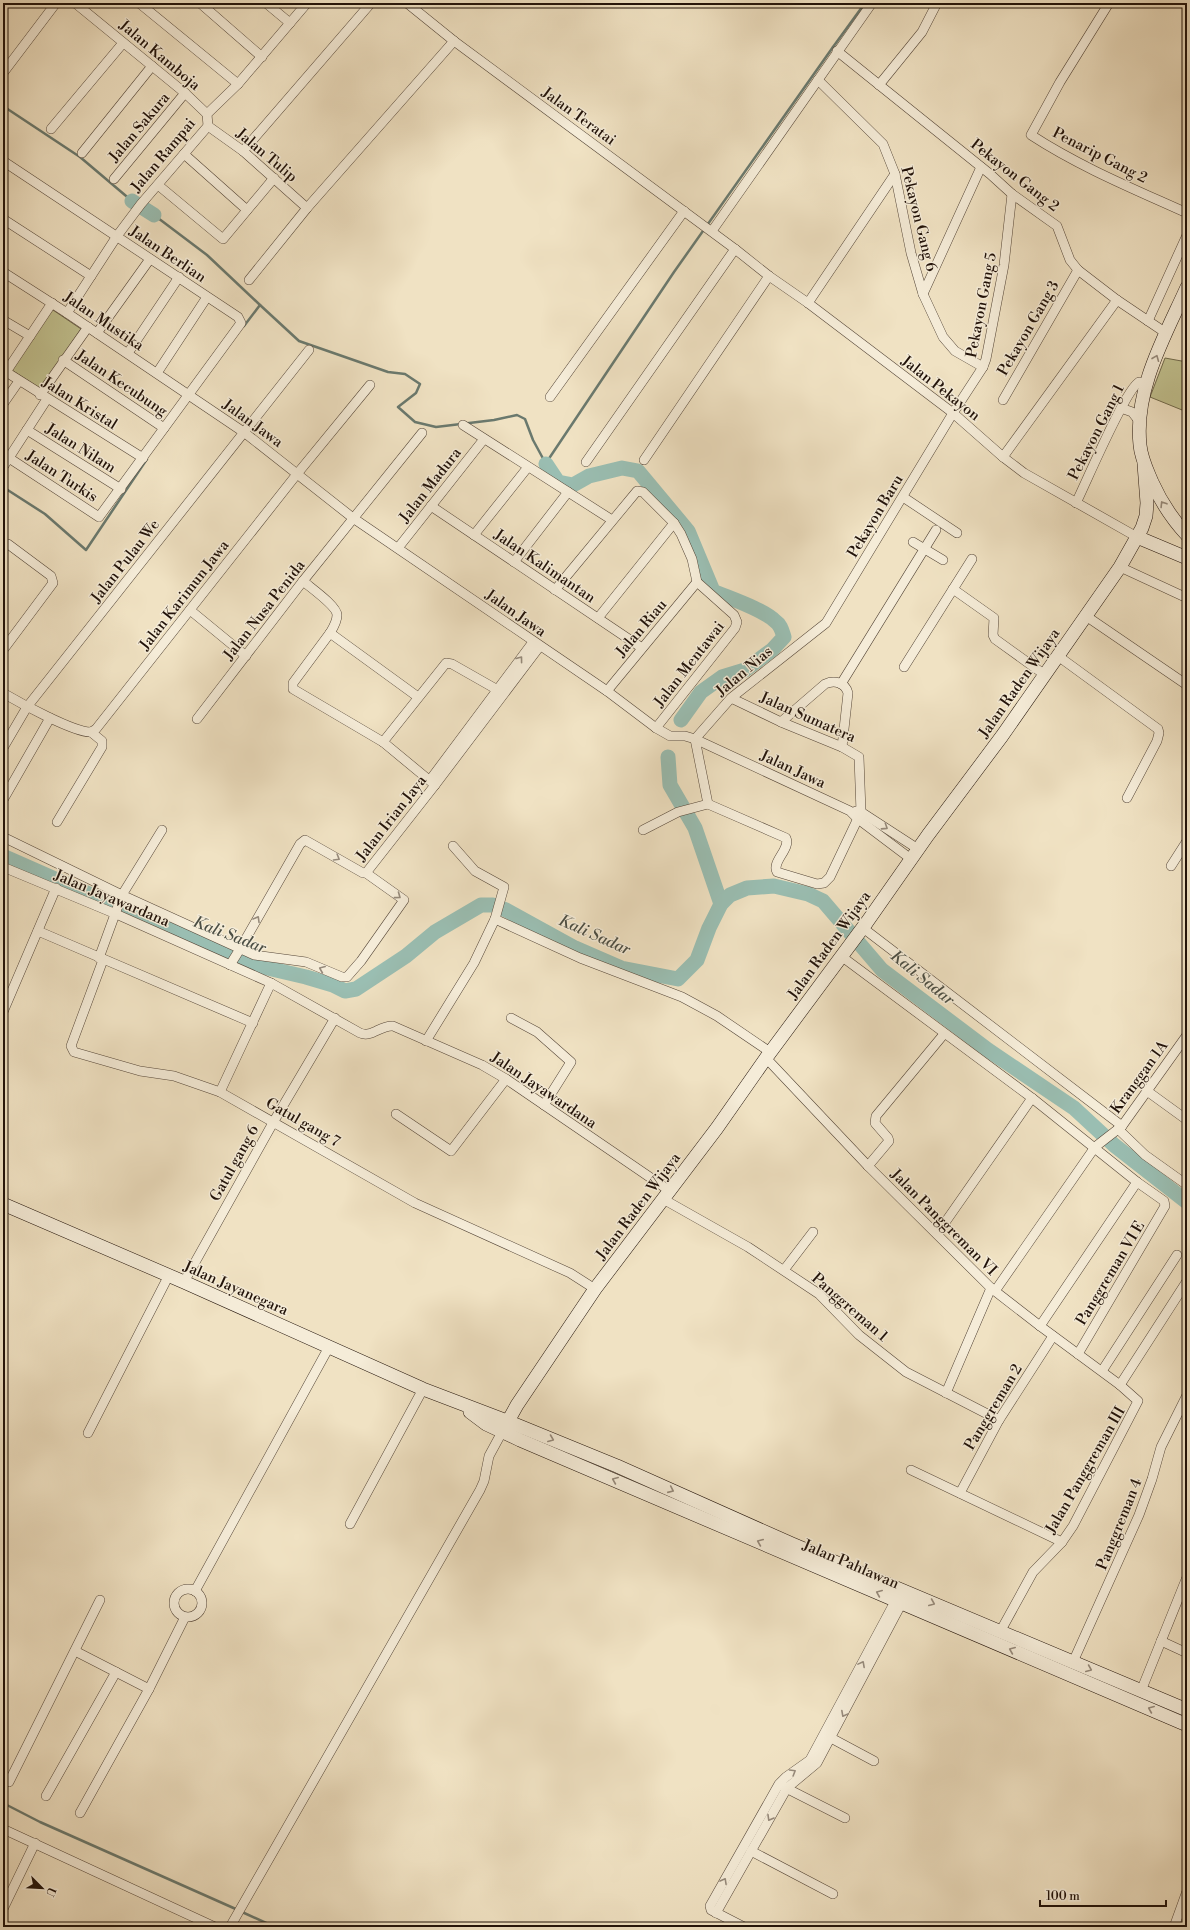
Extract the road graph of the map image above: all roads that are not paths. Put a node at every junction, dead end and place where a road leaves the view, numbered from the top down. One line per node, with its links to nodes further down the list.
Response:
1 (56, 3): 18 (street)
2 (75, 3): 14 (street, Jalan Kamboja)
3 (139, 3): 20 (street, Jalan Kamboja)
4 (200, 3): 16 (street)
5 (266, 3): 12 (street)
6 (307, 3): 12 (street, Jalan Rampai)
7 (371, 3): 26 (street)
8 (872, 3): 15 (street)
9 (937, 3): 21 (street)
10 (1109, 3): 39 (street, Penarip Gang 2)
11 (409, 4): 13 (street, Jalan Teratai)
12 (290, 23): 16 (street, Jalan Rampai)
13 (454, 41): 36 (street); 38 (street, Jalan Teratai)
14 (123, 43): 17 (street, Jalan Kamboja); 25 (street)
15 (837, 51): 19 (street); 21 (street, Pekayon Gang 2)
16 (262, 57): 20 (street, Jalan Rampai)
17 (152, 66): 22 (street, Jalan Kamboja); 27 (street)
18 (3, 73)
19 (818, 80): 31 (street, Pekayon Gang 6); 41 (street)
20 (238, 84): 23 (street, Jalan Rampai)
21 (879, 85): 30 (street, Pekayon Gang 2)
22 (185, 93): 23 (street, Jalan Kamboja); 33 (street, Jalan Sakura)
23 (207, 114): 24 (street, Jalan Rampai)
24 (208, 126): 26 (street, Jalan Tulip); 28 (street, Jalan Rampai)
25 (51, 129)
26 (243, 151): 32 (street, Jalan Tulip)
27 (82, 153)
28 (184, 154): 34 (street, Jalan Rampai); 37 (street)
29 (3, 161): 43 (street, Jalan Berlian)
30 (981, 167): 35 (street, Pekayon Gang 2); 53 (street)
31 (895, 174): 53 (street, Pekayon Gang 6); 57 (street)
32 (274, 178): 36 (street, Jalan Tulip); 37 (street)
33 (114, 179)
34 (158, 185): 37 (street); 43 (street, Jalan Rampai)
35 (1012, 194): 46 (street, Pekayon Gang 2); 68 (street, Pekayon Gang 5)
36 (307, 208): 51 (street)
37 (247, 210)
38 (684, 210): 41 (street, Jalan Teratai); 76 (street)
39 (1187, 213)
40 (3, 219): 48 (street)
41 (707, 228): 44 (street, Jalan Teratai)
42 (1187, 235): 60 (street)
43 (117, 236): 45 (street, Jalan Berlian); 48 (street, Jalan Rampai)
44 (735, 249): 49 (street, Jalan Pekayon); 92 (street)
45 (150, 259): 50 (street, Jalan Berlian); 62 (street)
46 (1078, 270): 55 (street, Pekayon Gang 2); 77 (street, Pekayon Gang 3)
47 (3, 272): 56 (street, Jalan Mustika)
48 (91, 276): 58 (street, Jalan Rampai)
49 (768, 276): 57 (street, Jalan Pekayon); 91 (street)
50 (179, 277): 54 (street, Jalan Berlian); 66 (street)
51 (249, 280)
52 (1187, 287): 63 (main road)
53 (923, 294): 68 (street, Pekayon Gang 6)
54 (208, 297): 70 (street); 74 (street, Jalan Berlian)
55 (1117, 300): 60 (street, Pekayon Gang 2); 88 (street)
56 (52, 303): 58 (street, Jalan Mustika); 64 (street)
57 (808, 303): 80 (street, Jalan Pekayon)
58 (67, 313): 61 (street, Jalan Mustika)
59 (3, 320): 64 (street)
60 (1148, 321): 63 (street, Pekayon Gang 2)
61 (88, 327): 62 (street, Jalan Mustika); 67 (street)
62 (97, 333): 66 (street, Jalan Mustika)
63 (1166, 333): 72 (main road, one-way to 63)
64 (30, 336): 69 (street)
65 (309, 350): 85 (street, Jalan Pulau We)
66 (128, 353): 70 (street, Jalan Mustika)
67 (63, 360): 75 (street); 83 (street, Jalan Kecubung)
68 (983, 367): 80 (street, Pekayon Gang 5)
69 (4, 371): 71 (street, Jalan Kristal)
70 (156, 372): 74 (street, Jalan Mustika)
71 (19, 381): 75 (street, Jalan Kristal); 78 (street)
72 (1147, 383): 79 (street, Pekayon Gang 1); 81 (main road)
73 (370, 385): 96 (street, Jalan Karimun Jawa)
74 (191, 396): 83 (street); 85 (street, Jalan Jawa)
75 (44, 397): 84 (street); 90 (street, Jalan Kristal)
76 (550, 397)
77 (1003, 400)
78 (3, 404)
79 (1121, 408): 81 (street); 100 (street, Pekayon Gang 1)
80 (953, 413): 88 (street, Jalan Pekayon); 99 (street, Pekayon Baru)
81 (1139, 422): 93 (main road)
82 (463, 425): 87 (street)
83 (164, 428): 90 (street)
84 (27, 430): 89 (street); 97 (street, Jalan Nilam)
85 (245, 433): 96 (street, Jalan Jawa); 143 (street, Jalan Pulau We)
86 (422, 433): 102 (street, Jalan Nusa Penida)
87 (484, 439): 95 (street); 101 (street, Jalan Madura)
88 (1003, 457): 100 (street, Jalan Pekayon)
89 (9, 458): 94 (street); 97 (street, Jalan Turkis)
90 (143, 458): 97 (street)
91 (644, 460)
92 (586, 462)
93 (1144, 464): 108 (main road, one-way to 93); 109 (main road, Jalan Raden Wijaya)
94 (3, 467)
95 (528, 467): 98 (street); 107 (street)
96 (297, 474): 102 (street, Jalan Jawa); 124 (street, Jalan Karimun Jawa)
97 (121, 489)
98 (568, 492): 103 (street); 117 (street)
99 (903, 497): 106 (street); 127 (street, Pekayon Baru)
100 (1076, 503): 109 (street, Jalan Pekayon)
101 (431, 506): 107 (street, Jalan Kalimantan); 112 (street, Jalan Madura)
102 (354, 518): 112 (street, Jalan Jawa); 119 (street, Jalan Nusa Penida)
103 (612, 520): 104 (street); 122 (street)
104 (674, 523): 120 (street); 126 (street)
105 (936, 530): 113 (street)
106 (957, 533)
107 (474, 535): 117 (street, Jalan Kalimantan)
108 (1187, 535)
109 (1137, 537): 114 (main road); 118 (main road, Jalan Raden Wijaya)
110 (913, 542): 113 (street)
111 (8, 544): 131 (street)
112 (398, 548): 129 (street, Jalan Jawa)
113 (925, 549): 116 (street); 136 (street)
114 (1187, 558)
115 (972, 559): 121 (street)
116 (943, 560)
117 (514, 562): 122 (street, Jalan Kalimantan)
118 (1120, 567): 123 (street); 125 (main road, Jalan Raden Wijaya)
119 (303, 581): 128 (street); 132 (street, Jalan Nusa Penida)
120 (697, 582): 130 (street, Jalan Riau); 147 (street, Jalan Mentawai)
121 (953, 589): 134 (street); 135 (street)
122 (556, 590): 126 (street, Jalan Kalimantan)
123 (1187, 598)
124 (190, 610): 132 (street); 148 (street, Jalan Karimun Jawa)
125 (1086, 616): 133 (main road, Jalan Raden Wijaya); 137 (street)
126 (598, 618): 130 (street, Jalan Kalimantan)
127 (817, 631): 142 (street, Jalan Nias)
128 (330, 633): 141 (street); 150 (street)
129 (536, 644): 138 (street, Jalan Irian Jaya); 139 (street, Jalan Jawa)
130 (642, 648): 139 (street, Jalan Riau)
131 (3, 650)
132 (246, 656): 145 (street, Jalan Nusa Penida)
133 (1058, 656): 135 (main road, Jalan Raden Wijaya); 154 (street)
134 (904, 667)
135 (1045, 675): 164 (main road, Jalan Raden Wijaya)
136 (841, 684): 146 (street); 151 (street)
137 (1187, 685)
138 (501, 691): 141 (street); 153 (street, Jalan Irian Jaya)
139 (607, 691): 147 (street, Jalan Jawa)
140 (3, 693): 143 (street)
141 (418, 697): 150 (street)
142 (730, 698): 146 (street, Jalan Sumatera); 149 (street, Jalan Nias)
143 (28, 708): 144 (street); 152 (street, Jalan Pulau We)
144 (50, 718): 148 (street); 155 (street)
145 (197, 719)
146 (781, 722): 151 (street, Jalan Sumatera)
147 (656, 728): 149 (street, Jalan Jawa)
148 (91, 732): 158 (street)
149 (695, 739): 156 (street); 157 (street, Jalan Jawa)
150 (383, 742): 153 (street)
151 (842, 747): 157 (street, Jalan Sumatera)
152 (3, 748)
153 (433, 783): 167 (street, Jalan Irian Jaya)
154 (1127, 798)
155 (3, 800)
156 (708, 804): 157 (street); 160 (street)
157 (860, 815): 164 (street, Jalan Jawa)
158 (57, 822)
159 (162, 830): 169 (street, Gatul gang 7)
160 (643, 830)
161 (3, 837): 169 (street)
162 (1187, 841): 165 (street)
163 (453, 846): 170 (street)
164 (915, 854): 171 (main road, Jalan Raden Wijaya)
165 (1171, 866)
166 (3, 867): 168 (street, Jalan Jayawardana)
167 (366, 873): 174 (street, Jalan Irian Jaya, one-way to 167); 174 (street, one-way to 174)
168 (56, 888): 169 (street, Jalan Jayawardana); 172 (street)
169 (119, 904): 174 (street); 174 (street, Jalan Jayawardana); 175 (street, Gatul gang 7)
170 (495, 917): 183 (street); 184 (street, Jalan Panggreman VI)
171 (861, 930): 173 (main road, Jalan Raden Wijaya); 193 (street)
172 (38, 931): 175 (street); 177 (street)
173 (841, 955): 181 (street); 184 (main road, Jalan Raden Wijaya)
174 (235, 957): 176 (street, Jalan Jayawardana)
175 (100, 959): 180 (street); 187 (street, Gatul gang 7)
176 (271, 983): 178 (street, Jalan Jayawardana); 180 (street)
177 (3, 1010)
178 (335, 1018): 183 (street, Jalan Jayawardana); 192 (street, Gatul gang 6)
179 (511, 1018): 189 (street)
180 (253, 1023): 187 (street)
181 (944, 1034): 188 (street); 195 (street)
182 (1186, 1038): 186 (street, Kranggan 1A)
183 (426, 1041): 185 (street, Jalan Jayawardana)
184 (768, 1055): 195 (street, Jalan Panggreman VI); 198 (main road, Jalan Raden Wijaya)
185 (506, 1079): 189 (street, Jalan Jayawardana); 190 (street)
186 (1147, 1091): 191 (street); 193 (street, Kranggan 1A)
187 (220, 1092): 192 (street, Gatul gang 7)
188 (1032, 1098): 194 (street); 201 (street)
189 (544, 1106): 198 (street, Jalan Jayawardana)
190 (396, 1114)
191 (1187, 1120)
192 (274, 1121): 206 (street, Gatul gang 6); 207 (street, Gatul gang 7)
193 (1117, 1130): 194 (street, Kranggan 1A); 197 (street)
194 (1098, 1144): 196 (street); 208 (street, Kranggan 1A)
195 (868, 1166): 201 (street, Jalan Panggreman VI)
196 (1137, 1182): 209 (street); 212 (street, Panggreman VI E)
197 (1187, 1184)
198 (666, 1195): 203 (street, Panggreman 1); 207 (main road, Jalan Raden Wijaya)
199 (3, 1204): 204 (main road, Jalan Jayanegara)
200 (814, 1232): 203 (street)
201 (937, 1234): 208 (street, Jalan Panggreman VI)
202 (1177, 1255): 213 (street)
203 (784, 1270): 216 (street, Panggreman 1)
204 (168, 1275): 206 (main road, Jalan Jayanegara); 220 (street)
205 (1187, 1281): 214 (street)
206 (184, 1282): 211 (main road, Jalan Jayanegara)
207 (595, 1289): 219 (main road, Jalan Raden Wijaya)
208 (993, 1289): 209 (street, Jalan Panggreman VI); 216 (street, Kranggan 1A)
209 (1040, 1326): 210 (street, Jalan Panggreman VI)
210 (1053, 1336): 212 (street, Jalan Panggreman VI); 218 (street, Panggreman 2)
211 (329, 1347): 215 (main road, Jalan Jayanegara); 226 (street)
212 (1078, 1354): 213 (street, Jalan Panggreman VI)
213 (1102, 1371): 214 (street, Jalan Panggreman VI)
214 (1120, 1385): 224 (street, Jalan Panggreman III)
215 (423, 1389): 219 (main road, Jalan Jayanegara); 223 (street)
216 (946, 1393): 218 (street, Panggreman 1)
217 (1187, 1395): 236 (street, Panggreman 4)
218 (999, 1420): 222 (street, Panggreman 2)
219 (505, 1426): 228 (main road, Jalan Pahlawan); 256 (street)
220 (88, 1432)
221 (911, 1470): 222 (street)
222 (960, 1493): 224 (street)
223 (350, 1524)
224 (1062, 1542): 231 (street, Jalan Panggreman III)
225 (1187, 1577): 227 (street)
226 (195, 1591): 230 (street); 230 (street)
227 (1184, 1591): 232 (street)
228 (901, 1596): 231 (main road, Jalan Pahlawan, one-way to 231); 235 (main road, Jalan Pahlawan, one-way to 228); 242 (street, one-way to 242); 245 (street, one-way to 228)
229 (100, 1600): 233 (street)
230 (185, 1617): 238 (street)
231 (1000, 1632): 235 (main road, Jalan Pahlawan)
232 (1161, 1641): 234 (street); 239 (street)
233 (75, 1651): 237 (street); 244 (street)
234 (1187, 1653)
235 (1051, 1660): 236 (main road, Jalan Pahlawan); 241 (main road, Jalan Pahlawan, one-way to 235)
236 (1073, 1662): 239 (main road, Jalan Pahlawan, one-way to 239)
237 (116, 1672): 238 (street); 246 (street)
238 (149, 1688): 247 (street)
239 (1141, 1691): 240 (main road, Jalan Pahlawan)
240 (1187, 1710)
241 (1187, 1725)
242 (831, 1738): 243 (street); 245 (street)
243 (874, 1761)
244 (9, 1782)
245 (783, 1786): 248 (street); 251 (street, one-way to 251); 255 (street, one-way to 245)
246 (46, 1796)
247 (80, 1813)
248 (845, 1818)
249 (3, 1828): 250 (street)
250 (35, 1843): 254 (street); 257 (street)
251 (751, 1851): 253 (street); 255 (street)
252 (1187, 1891): 259 (street)
253 (833, 1894)
254 (3, 1908)
255 (716, 1913): 258 (street)
256 (230, 1926)
257 (215, 1927)
258 (744, 1927)
259 (1174, 1927)

